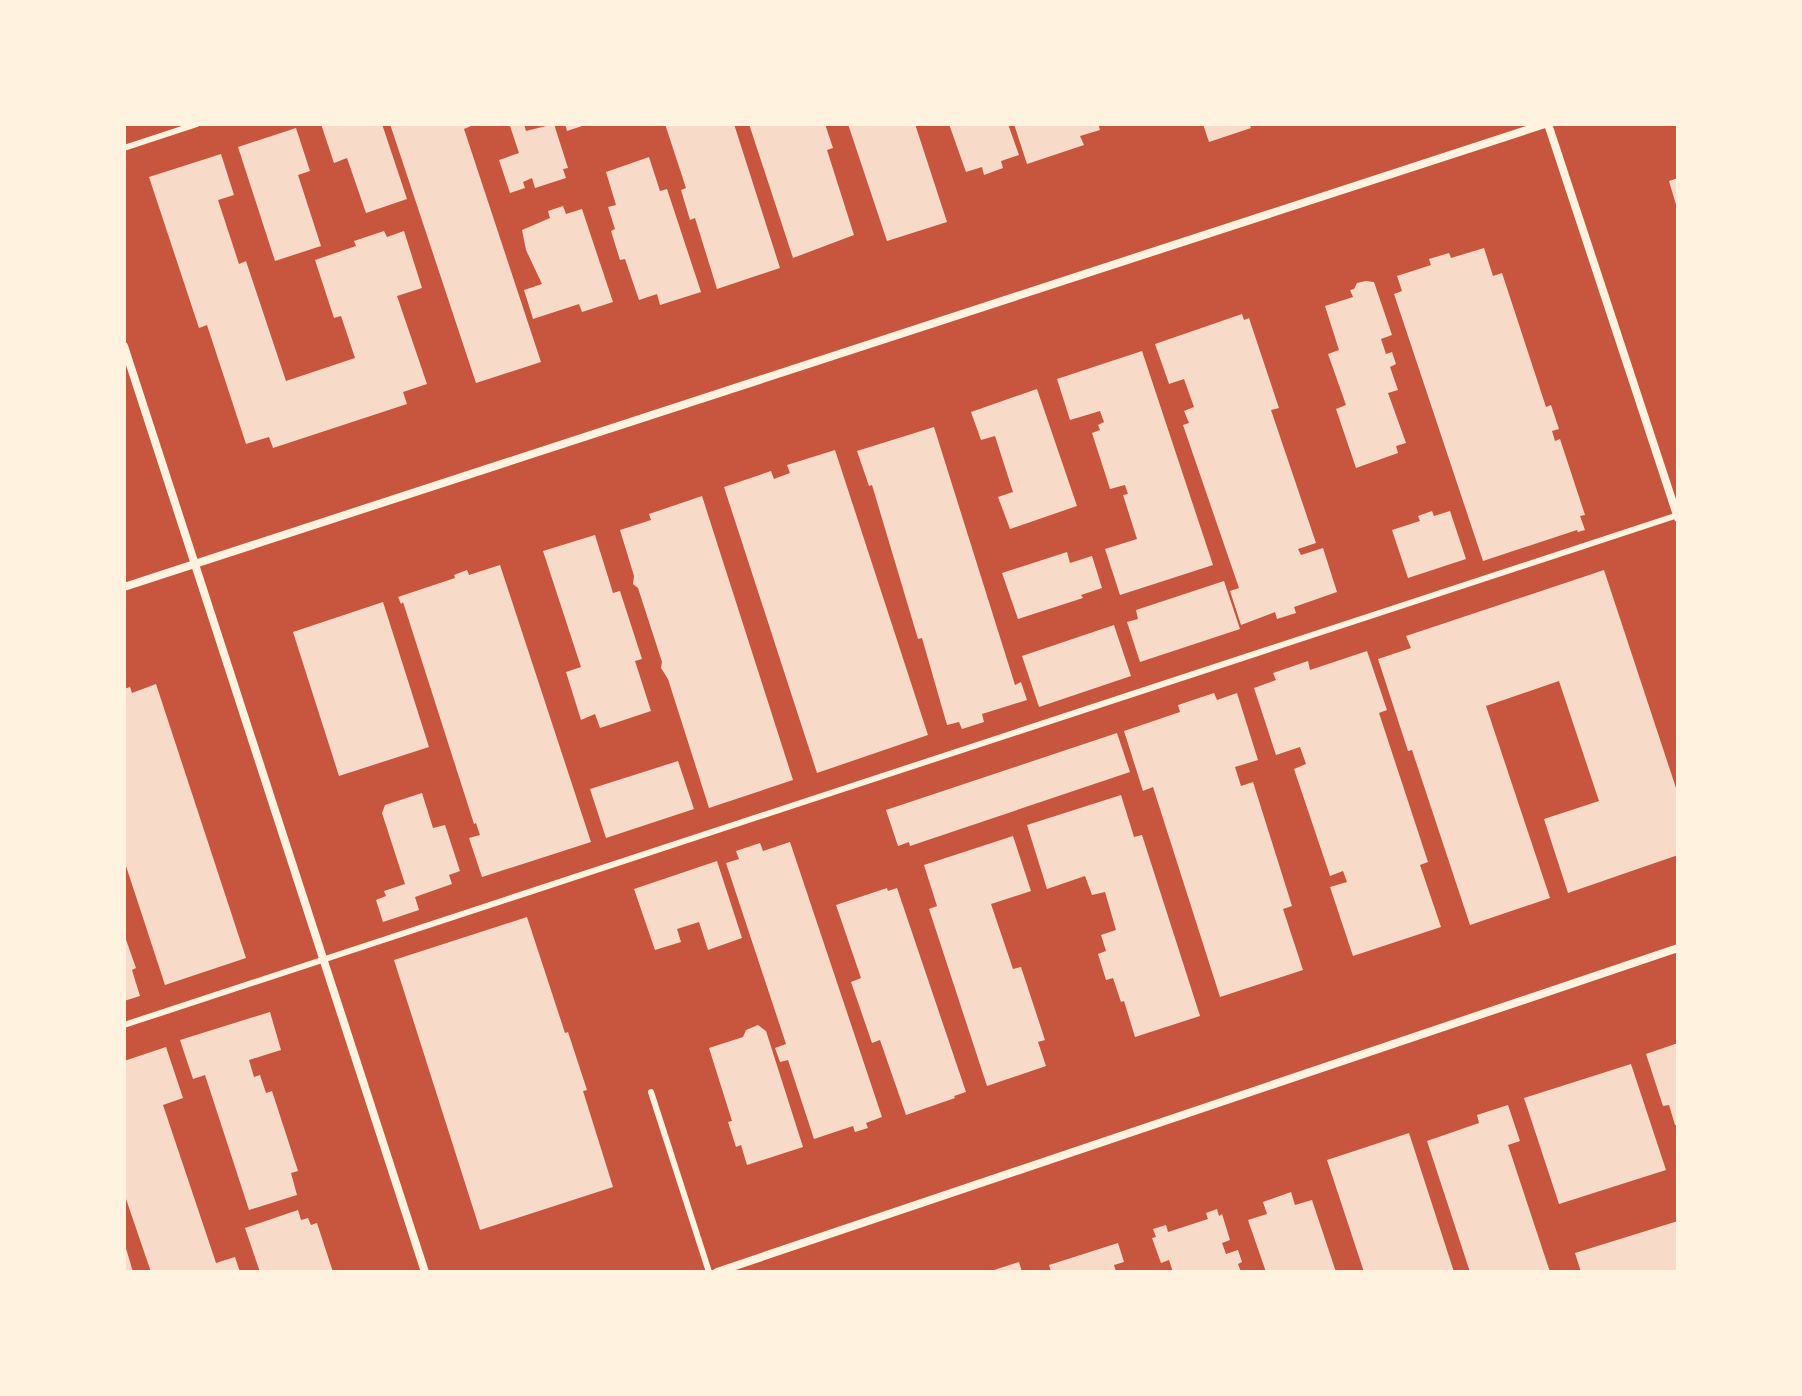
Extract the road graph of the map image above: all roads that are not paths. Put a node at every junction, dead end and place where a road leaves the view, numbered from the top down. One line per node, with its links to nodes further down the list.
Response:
1 (197, 124): 3 (lane)
2 (1546, 124): 5 (street); 6 (street)
3 (124, 148)
4 (124, 346): 6 (street)
5 (1678, 516): 9 (lane)
6 (195, 564): 7 (street); 9 (street)
7 (124, 587)
8 (1678, 948): 14 (street)
9 (324, 960): 10 (lane); 12 (street)
10 (124, 1025)
11 (651, 1092): 13 (lane)
12 (425, 1272)
13 (709, 1272)
14 (717, 1272)

